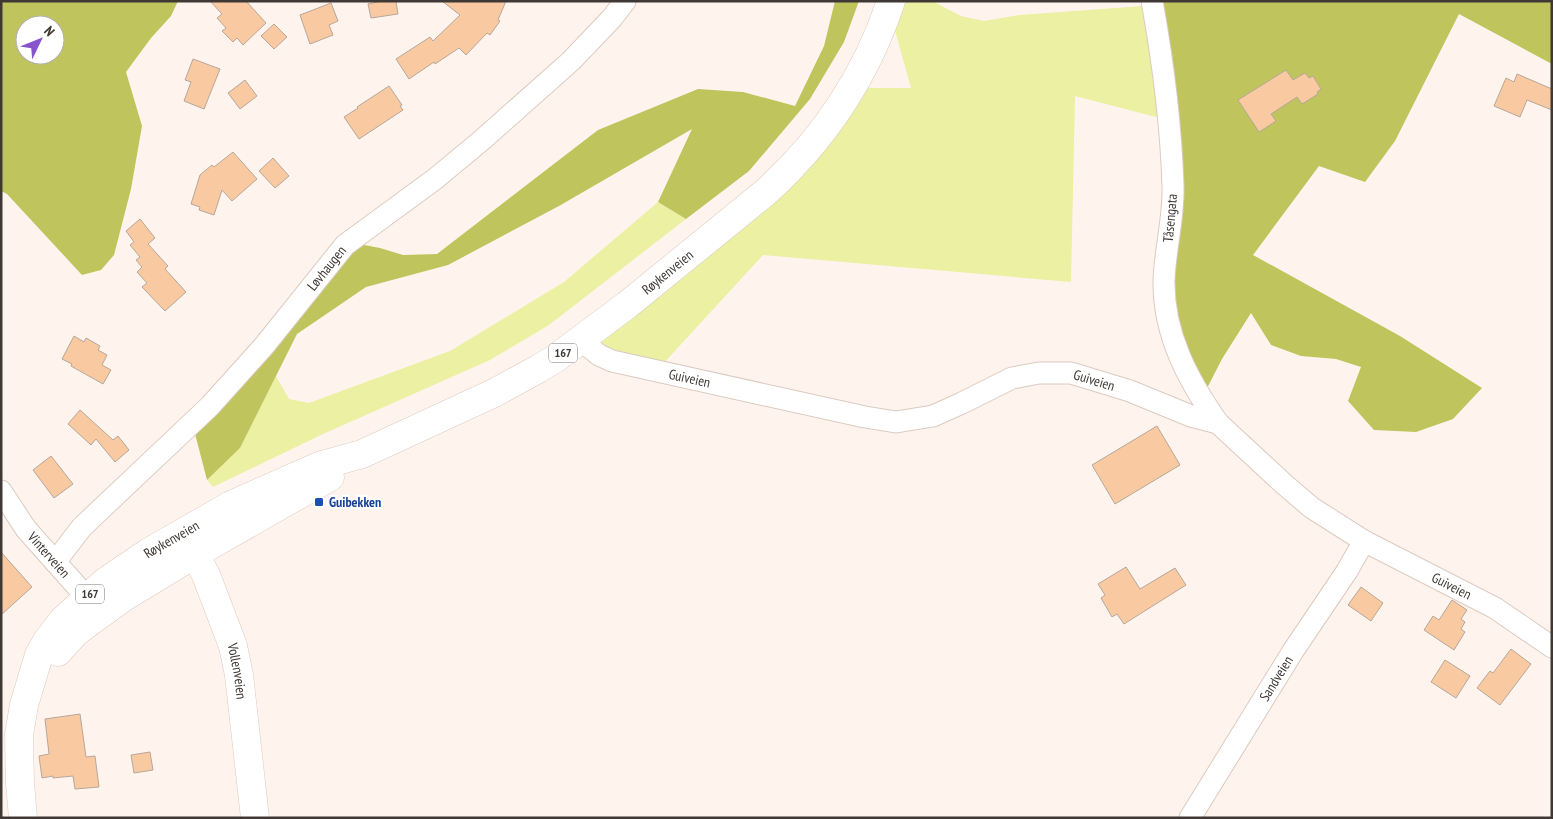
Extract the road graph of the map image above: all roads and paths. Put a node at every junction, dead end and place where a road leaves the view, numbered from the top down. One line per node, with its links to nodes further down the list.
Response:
1 (625, 1): 9 (street, Løvhaugen)
2 (892, 1): 4 (main road, Røykenveien / 167)
3 (1152, 1): 5 (street, Tåsengata)
4 (580, 340): 5 (street, Guiveien); 8 (main road, Røykenveien / 167)
5 (1218, 423): 7 (street, Guiveien)
6 (1, 491): 9 (street, Vinterveien)
7 (1364, 541): 11 (street, Guiveien); 14 (street, Sandveien)
8 (189, 543): 10 (main road, Røykenveien / 167); 13 (main road, Vollenveien)
9 (55, 562): 10 (street, Vinterveien)
10 (94, 606): 12 (main road, Røykenveien / 167)
11 (1552, 647)
12 (24, 818)
13 (255, 818)
14 (1190, 818)

